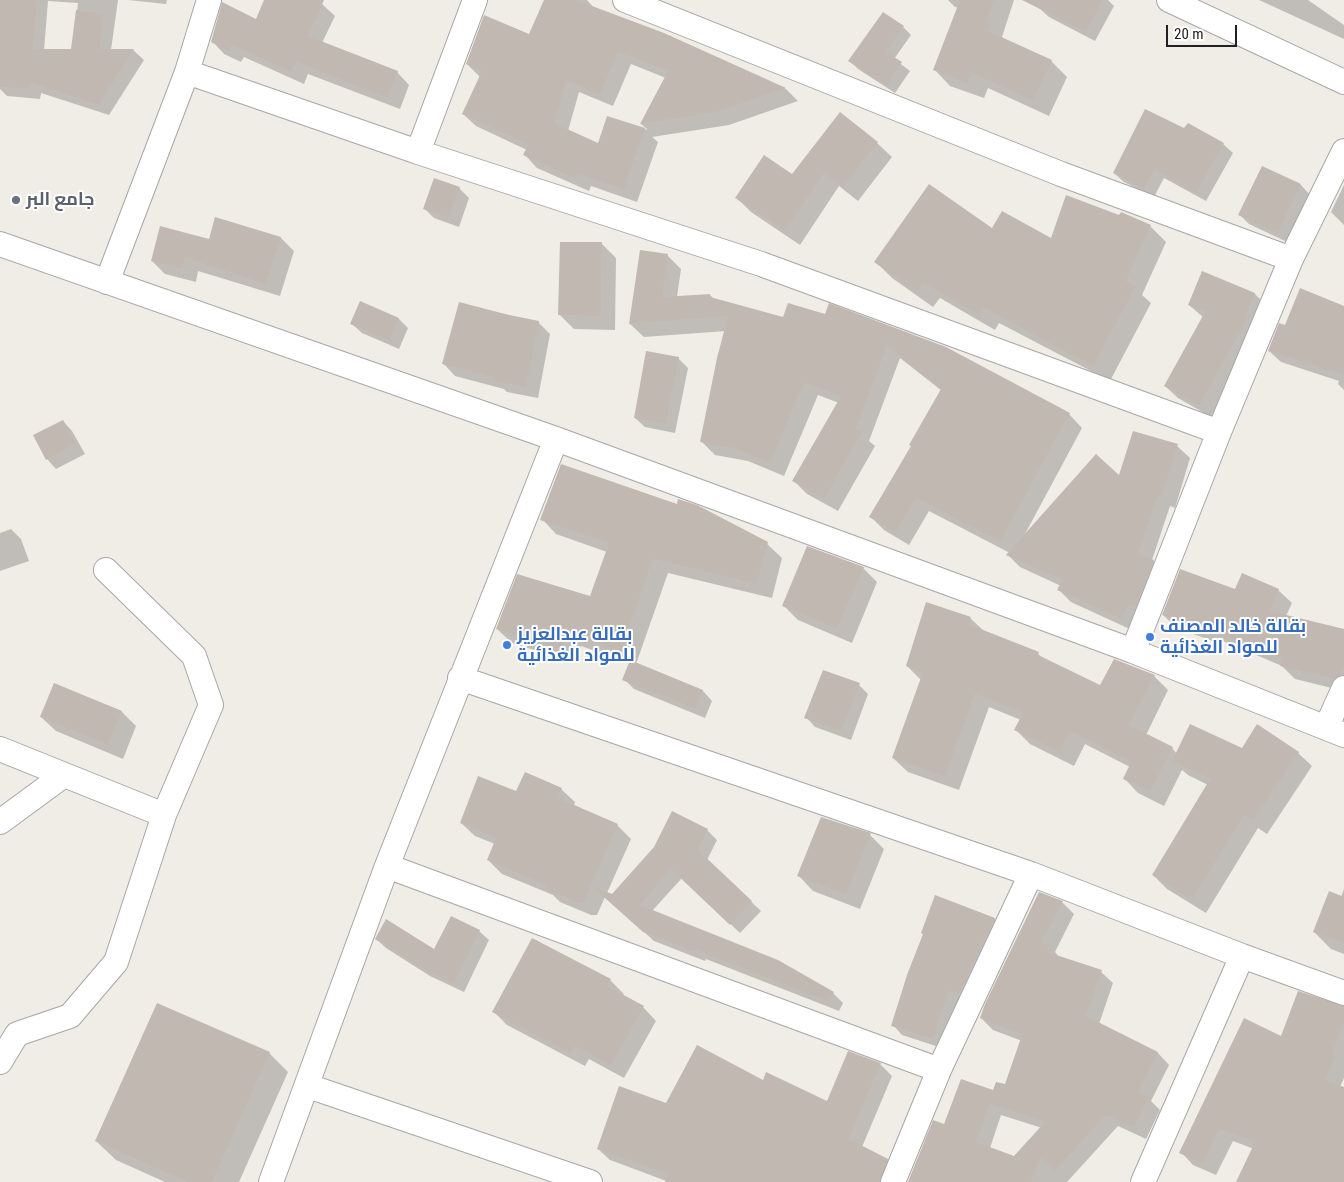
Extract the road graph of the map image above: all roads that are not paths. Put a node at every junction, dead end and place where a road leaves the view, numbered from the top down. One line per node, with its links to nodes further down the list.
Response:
1 (209, 0): 5 (street)
2 (475, 0): 8 (street)
3 (625, 0): 10 (street)
4 (1169, 0): 6 (street)
5 (187, 72): 8 (street); 11 (street)
6 (1344, 82)
7 (1344, 151): 10 (street)
8 (418, 152): 12 (street)
9 (0, 244): 11 (street)
10 (1291, 259): 12 (street)
11 (107, 282): 13 (street)
12 (1219, 432): 15 (street)
13 (556, 439): 15 (street); 16 (street)
14 (106, 570): 21 (street)
15 (1133, 650): 18 (street)
16 (460, 678): 23 (street); 24 (street)
17 (1344, 688): 18 (street)
18 (1335, 731)
19 (0, 749): 20 (street)
20 (64, 775): 21 (street); 22 (street)
21 (164, 815): 27 (street)
22 (0, 822)
23 (387, 866): 28 (street); 29 (street)
24 (1031, 874): 25 (street); 28 (street)
25 (1242, 956): 26 (street); 33 (street)
26 (1344, 993)
27 (0, 1062)
28 (939, 1070): 32 (street)
29 (308, 1086): 30 (street); 31 (street)
30 (271, 1182)
31 (590, 1182)
32 (892, 1182)
33 (1143, 1182)

